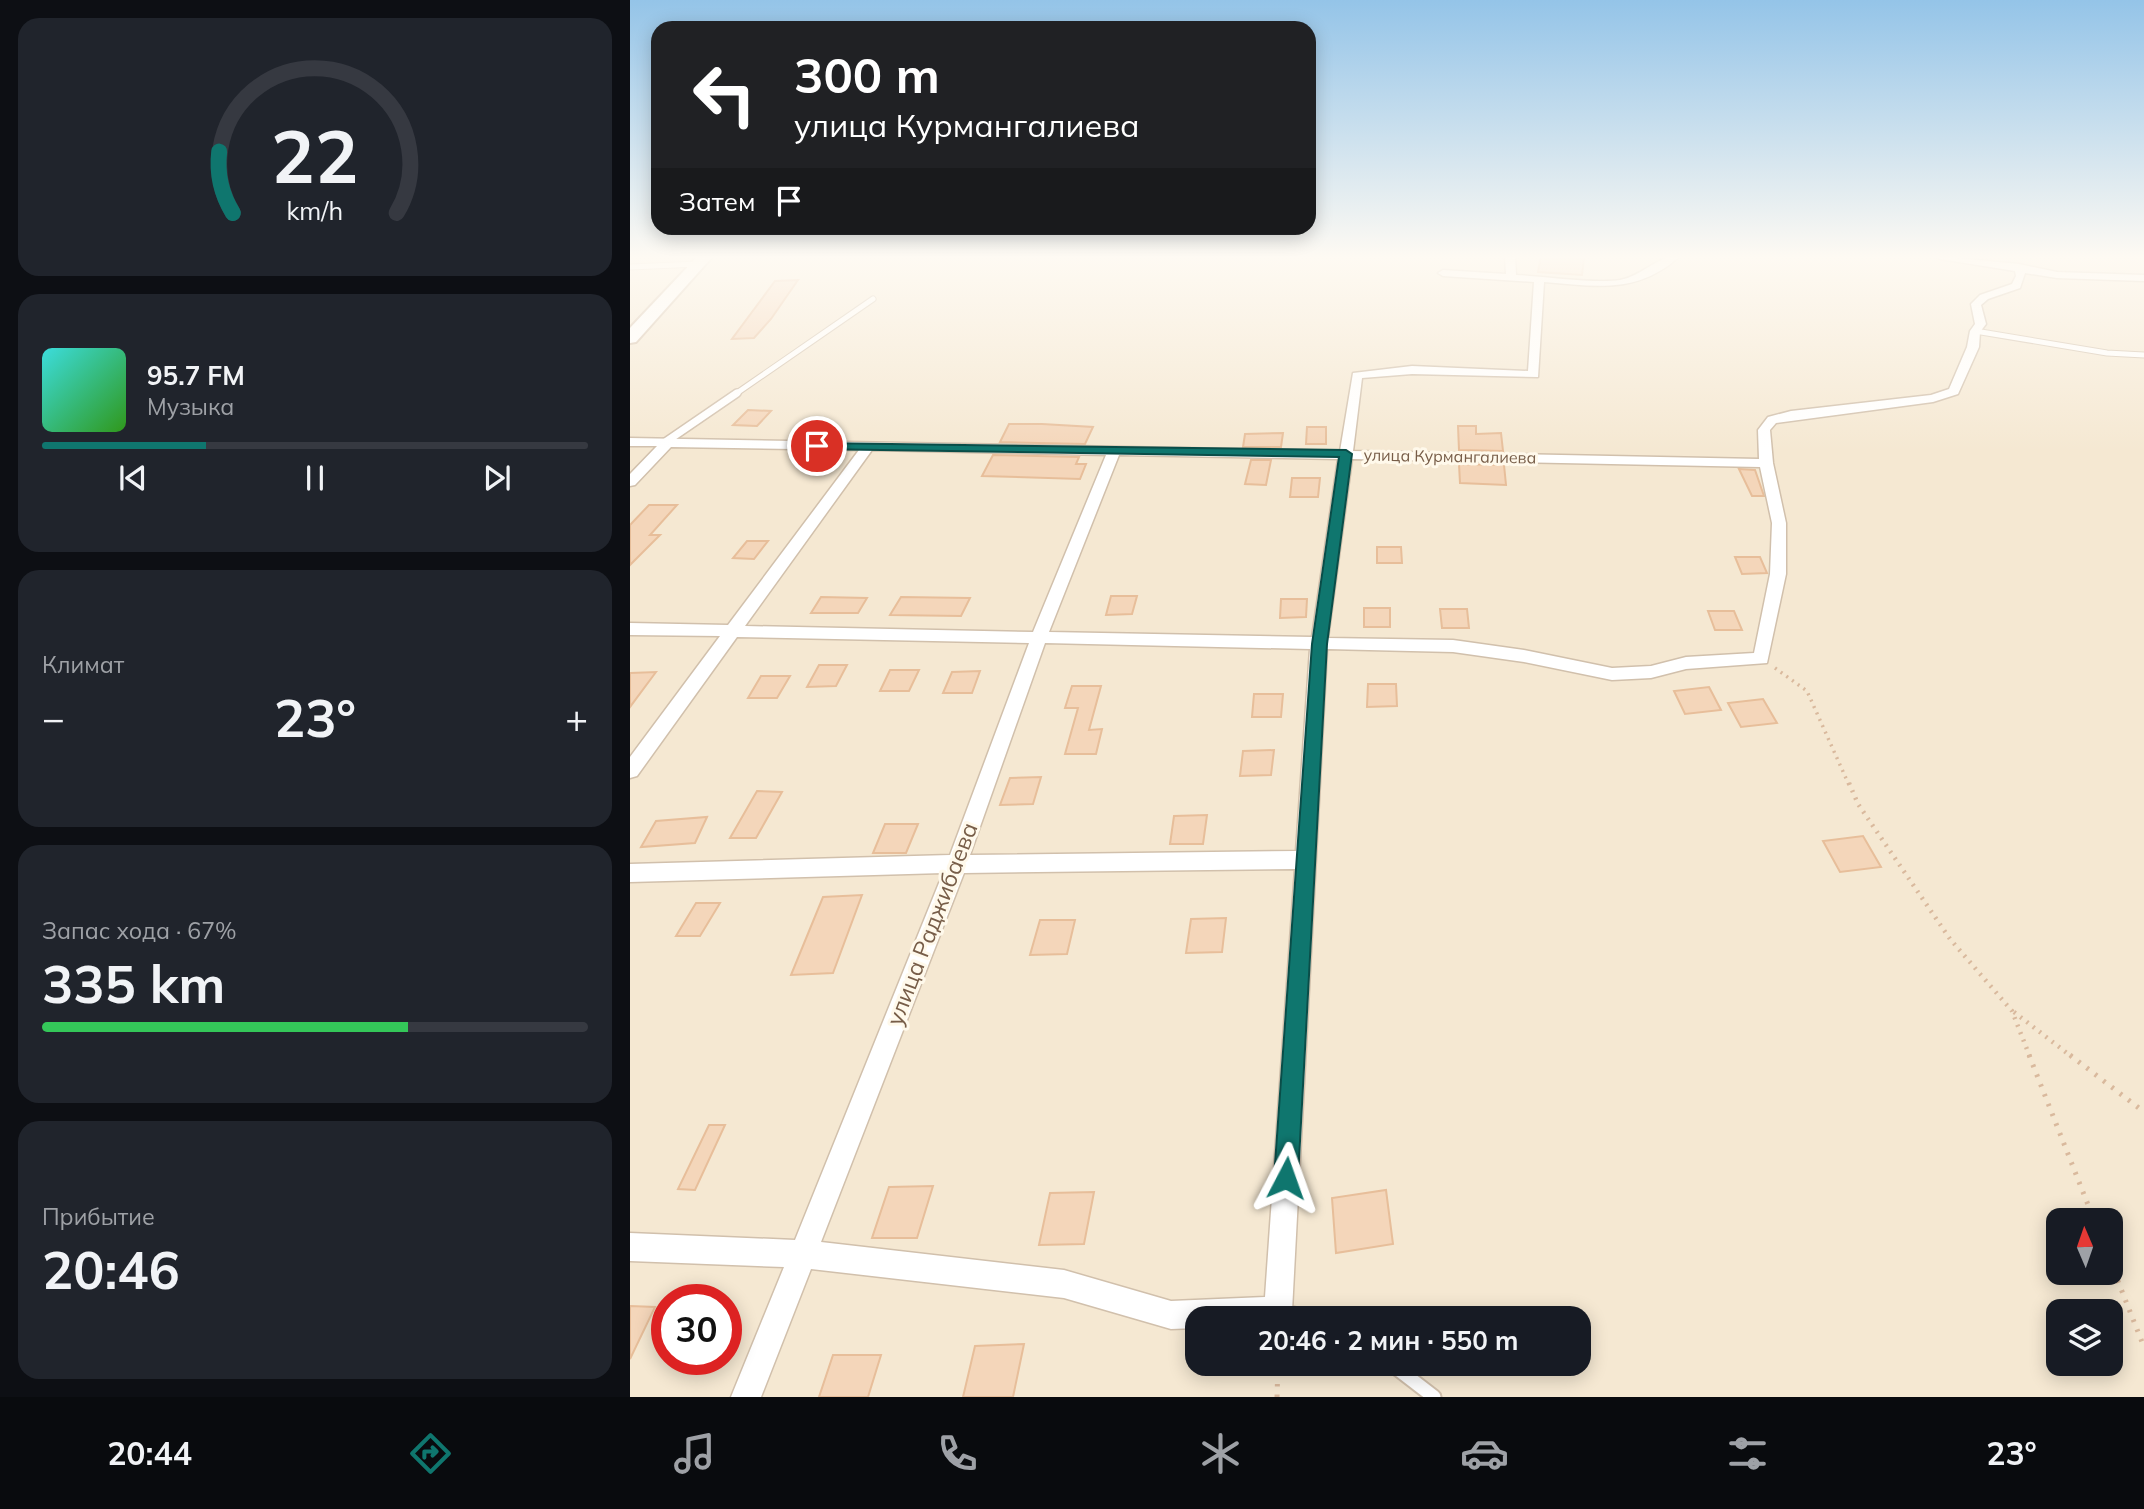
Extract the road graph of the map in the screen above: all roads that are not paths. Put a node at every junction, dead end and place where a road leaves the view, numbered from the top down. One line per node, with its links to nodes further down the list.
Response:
1 (646, 321): 6 (main road)
2 (841, 321): 9 (lane)
3 (1537, 321): 12 (street)
4 (1980, 321): 5 (street)
5 (1975, 331): 7 (lane); 13 (street)
6 (630, 338)
7 (2144, 355)
8 (630, 442): 9 (street, улица Курмангалиева)
9 (665, 443): 10 (street, улица Курмангалиева); 14 (street)
10 (867, 447): 11 (street, улица Курмангалиева); 16 (street)
11 (1114, 450): 12 (street, улица Курмангалиева); 17 (street, улица Раджибаева)
12 (1346, 454): 13 (street, улица Курмангалиева); 18 (street)
13 (1766, 463): 18 (street)
14 (630, 482)
15 (630, 629): 16 (street)
16 (734, 630): 17 (street); 19 (street)
17 (1039, 637): 18 (street); 21 (street, улица Раджибаева)
18 (1319, 644): 20 (street)
19 (630, 771)
20 (1306, 860): 21 (street); 25 (street)
21 (957, 863): 22 (street); 24 (street, улица Раджибаева)
22 (630, 873)
23 (630, 1247): 24 (street)
24 (802, 1254): 26 (street); 28 (street, улица Раджибаева)
25 (1278, 1306)
26 (1185, 1314)
27 (1407, 1376): 29 (lane)
28 (747, 1397)
29 (1434, 1397)

